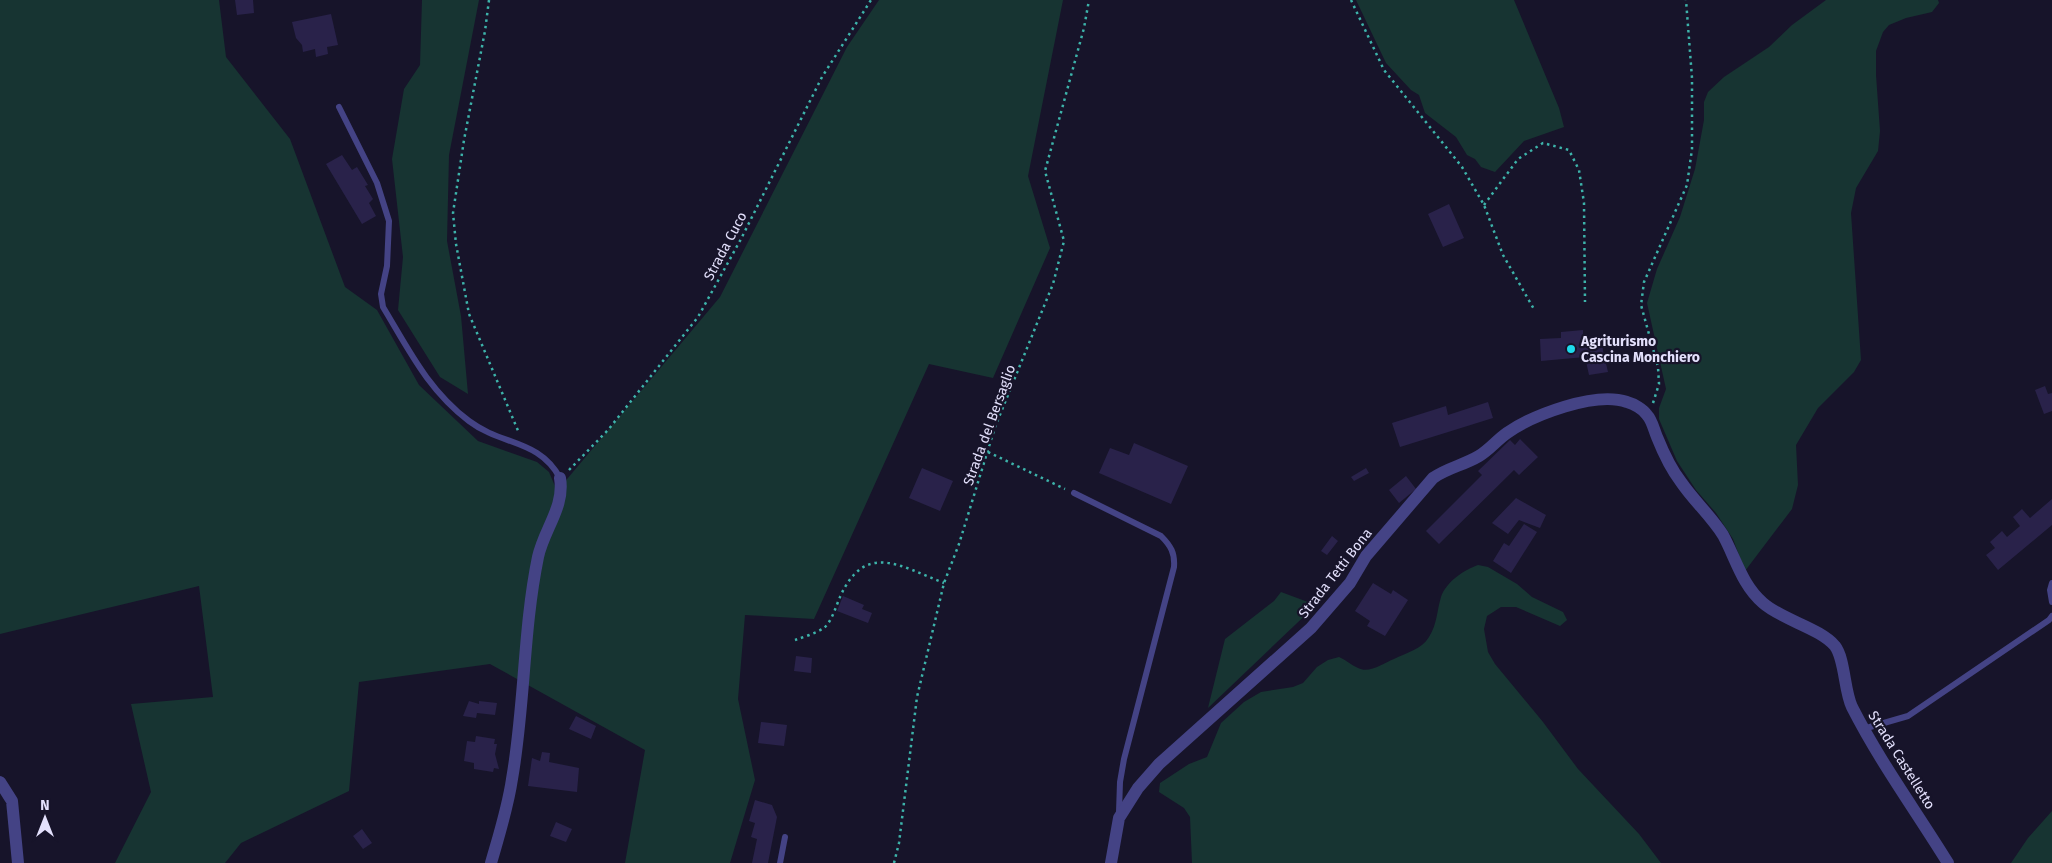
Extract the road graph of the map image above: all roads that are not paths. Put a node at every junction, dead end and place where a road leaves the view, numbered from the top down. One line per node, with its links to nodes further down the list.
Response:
1 (339, 107): 3 (lane)
2 (1647, 414): 8 (street, Strada Castelletto); 10 (street, Strada Tetti Bona)
3 (560, 478): 13 (street)
4 (1074, 493): 10 (lane)
5 (2052, 583): 6 (lane)
6 (2052, 602)
7 (2052, 616): 8 (lane)
8 (1863, 729): 16 (street, Strada Castelletto)
9 (0, 782): 12 (street)
10 (1119, 818): 15 (street, Strada Tetti Bona)
11 (785, 837): 14 (lane)
12 (18, 863)
13 (491, 863)
14 (780, 863)
15 (1111, 863)
16 (1948, 863)

